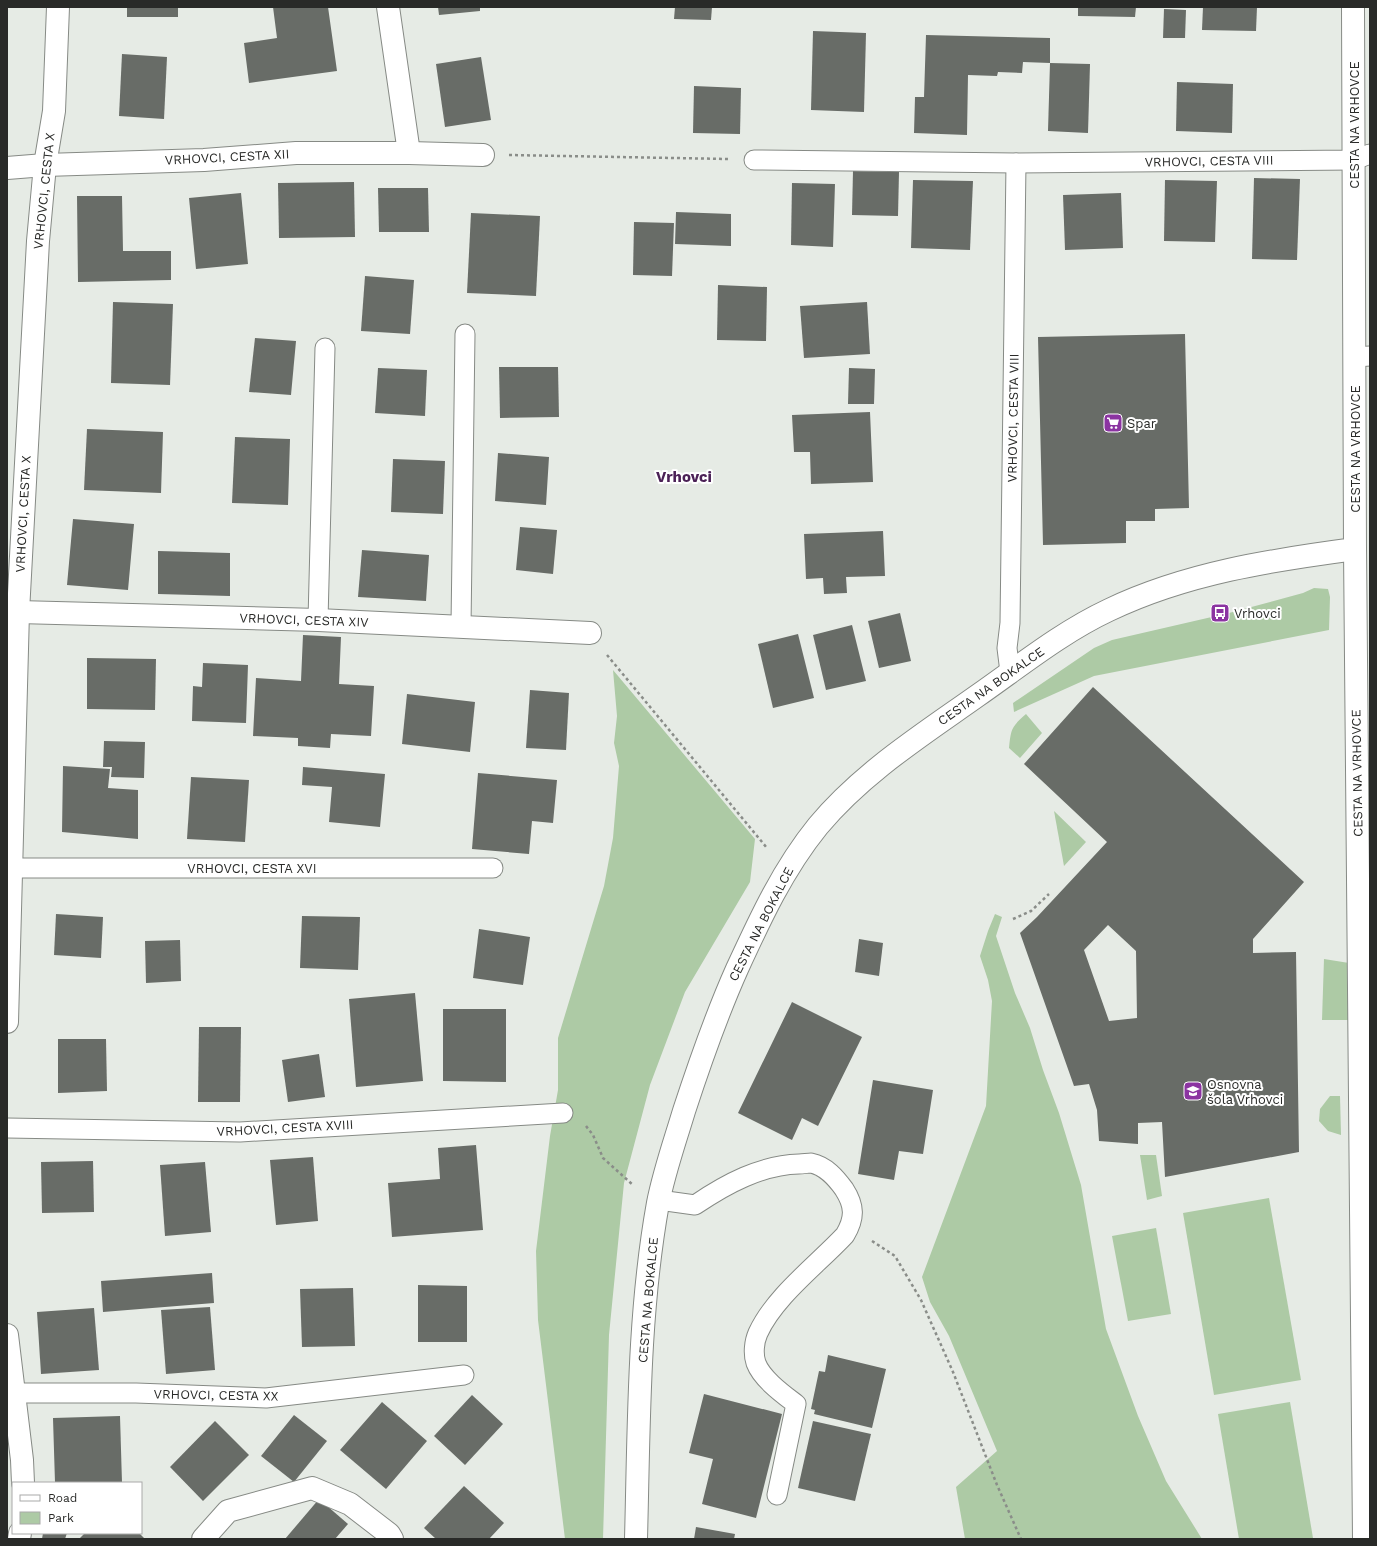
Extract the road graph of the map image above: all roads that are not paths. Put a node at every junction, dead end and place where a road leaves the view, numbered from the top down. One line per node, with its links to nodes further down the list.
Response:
1 (58, 7): 9 (street, VRHOVCI, CESTA X)
2 (388, 7): 4 (street)
3 (1353, 7): 6 (street, CESTA NA VRHOVCE)
4 (409, 153): 5 (street, VRHOVCI, CESTA XII); 9 (street, VRHOVCI, CESTA XII)
5 (483, 155)
6 (1362, 157): 8 (lane, VRHOVCI, CESTA VIII); 13 (street, CESTA NA VRHOVCE)
7 (754, 160): 8 (lane, VRHOVCI, CESTA VIII)
8 (1016, 163): 20 (lane, VRHOVCI, CESTA VIII)
9 (45, 165): 10 (street, VRHOVCI, CESTA XII); 16 (street, VRHOVCI, CESTA X)
10 (7, 168)
11 (465, 334): 18 (lane)
12 (325, 348): 17 (lane)
13 (1362, 356): 14 (street, CESTA NA VRHOVCE)
14 (1355, 549): 15 (street, CESTA NA VRHOVCE); 20 (street, CESTA NA BOKALCE)
15 (1363, 575): 24 (street, CESTA NA VRHOVCE)
16 (18, 612): 17 (street, VRHOVCI, CESTA XIV); 21 (street, VRHOVCI, CESTA X)
17 (318, 620): 18 (street, VRHOVCI, CESTA XIV)
18 (461, 626): 19 (street, VRHOVCI, CESTA XIV)
19 (590, 633)
20 (1010, 672): 28 (street, CESTA NA BOKALCE)
21 (11, 704): 22 (street, VRHOVCI, CESTA X)
22 (11, 868): 23 (lane, VRHOVCI, CESTA XVI); 25 (street, VRHOVCI, CESTA X)
23 (493, 868)
24 (1364, 896): 30 (street, CESTA NA VRHOVCE)
25 (7, 1022)
26 (563, 1113): 27 (lane, VRHOVCI, CESTA XVIII)
27 (7, 1128)
28 (659, 1200): 34 (lane); 37 (street, CESTA NA BOKALCE)
29 (7, 1336): 32 (street)
30 (1366, 1354): 38 (street, CESTA NA VRHOVCE)
31 (464, 1375): 32 (lane, VRHOVCI, CESTA XX)
32 (14, 1393): 33 (street)
33 (23, 1482)
34 (777, 1495)
35 (203, 1539): 36 (street)
36 (392, 1539)
37 (636, 1539)
38 (1364, 1539)

